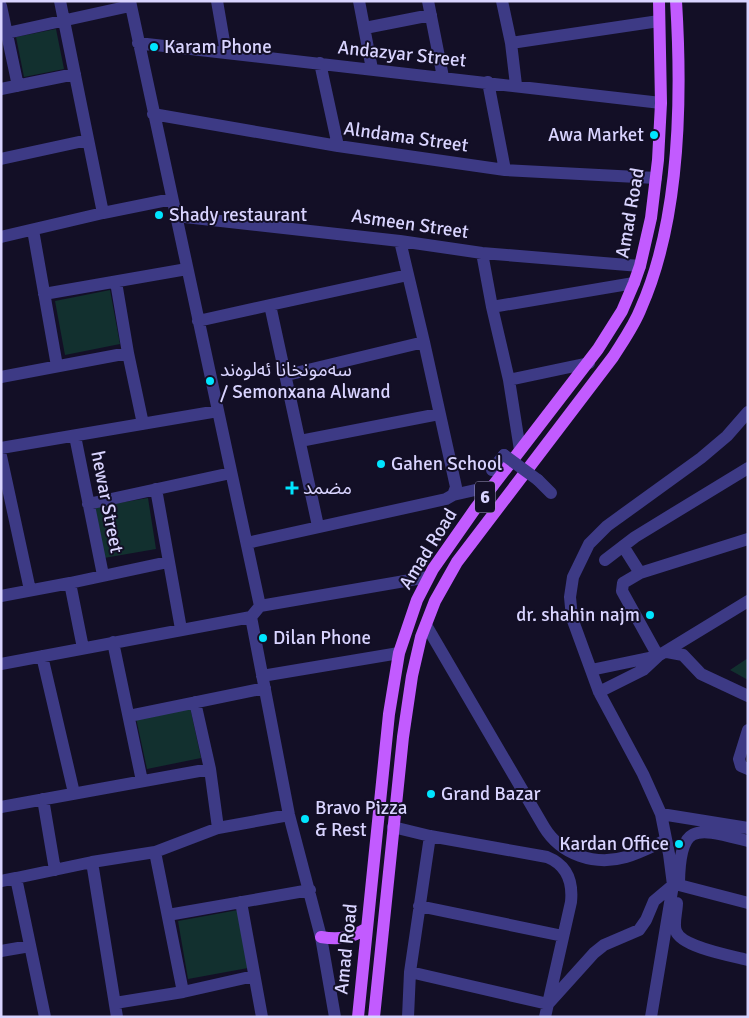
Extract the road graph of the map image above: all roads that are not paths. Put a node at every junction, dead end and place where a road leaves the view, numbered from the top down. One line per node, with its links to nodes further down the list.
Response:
1 (60, 1): 11 (street)
2 (217, 1): 17 (street)
3 (359, 1): 13 (street)
4 (428, 1): 10 (street)
5 (502, 1): 16 (street)
6 (659, 1): 12 (main road, Amad Road / 6)
7 (676, 1): 35 (main road, Amad Road / 6)
8 (130, 4): 11 (street); 15 (street)
9 (1, 6): 14 (street)
10 (431, 15): 13 (street); 21 (street)
11 (64, 21): 14 (street); 20 (street)
12 (660, 21): 16 (street); 26 (main road, Amad Road / 6)
13 (365, 28): 19 (street)
14 (7, 33): 23 (street)
15 (138, 43): 17 (street, Andazyar Street); 27 (street)
16 (511, 43): 24 (street)
17 (226, 53): 18 (street, Andazyar Street)
18 (320, 63): 19 (street, Andazyar Street); 29 (street)
19 (372, 69): 21 (street, Andazyar Street)
20 (75, 74): 23 (street); 28 (street)
21 (443, 77): 22 (street, Andazyar Street)
22 (488, 82): 24 (street, Andazyar Street); 31 (street)
23 (18, 86): 25 (street)
24 (516, 86): 26 (street, Andazyar Street)
25 (1, 89)
26 (661, 103): 32 (main road, Amad Road / 6)
27 (154, 114): 29 (street, Alndama Street); 33 (street)
28 (88, 140): 30 (street); 36 (street)
29 (338, 146): 31 (street, Alndama Street)
30 (1, 159)
31 (505, 170): 32 (street, Alndama Street)
32 (656, 178): 34 (main road, Amad Road / 6)
33 (172, 199): 36 (street); 37 (street)
34 (653, 203): 35 (main road); 39 (main road, Amad Road / 6)
35 (669, 206): 40 (main road, Amad Road / 6)
36 (103, 213): 38 (street)
37 (176, 216): 42 (street, Asmeen Street); 46 (street)
38 (33, 230): 41 (street); 51 (street)
39 (648, 231): 40 (main road); 45 (main road, Amad Road / 6)
40 (665, 234): 94 (main road, Amad Road / 6)
41 (1, 237)
42 (400, 240): 43 (street, Asmeen Street); 47 (street)
43 (482, 253): 44 (street, Asmeen Street); 53 (street)
44 (618, 263): 45 (street, Asmeen Street); 50 (street)
45 (640, 266): 49 (main road, Amad Road / 6)
46 (187, 269): 48 (street); 54 (street)
47 (408, 275): 52 (street); 55 (street)
48 (116, 282): 51 (street); 56 (street)
49 (634, 284): 50 (street); 57 (main road, Amad Road / 6)
50 (616, 287): 53 (street)
51 (44, 294): 58 (street)
52 (270, 305): 54 (street); 59 (street)
53 (492, 308): 61 (street)
54 (198, 321): 62 (street)
55 (424, 342): 59 (street); 64 (street)
56 (128, 353): 58 (street); 65 (street)
57 (589, 363): 61 (street); 69 (main road, Amad Road / 6)
58 (57, 366): 60 (street)
59 (287, 375): 67 (street)
60 (1, 377)
61 (509, 380): 69 (street)
62 (218, 411): 65 (street); 73 (street)
63 (748, 412): 102 (street)
64 (439, 414): 67 (street); 77 (street)
65 (143, 424): 66 (street)
66 (75, 436): 68 (street); 78 (street, hewar Street)
67 (300, 441): 79 (street)
68 (1, 448)
69 (520, 450): 74 (main road, Amad Road / 6)
70 (1, 456): 89 (street)
71 (748, 468): 82 (street)
72 (492, 470): 76 (street, bridge)
73 (231, 473): 75 (street); 81 (street)
74 (493, 486): 77 (street); 87 (main road, Amad Road / 6)
75 (156, 489): 78 (street); 84 (street)
76 (551, 493)
77 (453, 495): 79 (street)
78 (88, 504): 86 (street, hewar Street)
79 (318, 526): 81 (street)
80 (748, 538): 85 (street)
81 (246, 543): 92 (street)
82 (623, 546): 83 (street); 85 (street)
83 (605, 560)
84 (168, 562): 86 (street); 95 (street)
85 (640, 573): 99 (street)
86 (103, 575): 88 (street)
87 (428, 577): 92 (street); 98 (main road, Amad Road / 6)
88 (70, 583): 89 (street); 97 (street)
89 (30, 590): 90 (street)
90 (1, 596)
91 (748, 601): 99 (street)
92 (260, 606): 93 (street)
93 (252, 617): 95 (street); 103 (street)
94 (426, 625): 117 (main road, Amad Road / 6); 121 (street)
95 (181, 629): 96 (street)
96 (113, 642): 97 (street); 107 (street)
97 (83, 648): 100 (street)
98 (399, 653): 103 (street); 134 (main road, Amad Road / 6)
99 (663, 654): 102 (street); 104 (street); 105 (street)
100 (42, 656): 101 (street); 112 (street)
101 (1, 664)
102 (591, 670): 104 (street)
103 (264, 682): 106 (street); 116 (street)
104 (599, 692): 115 (street)
105 (748, 696)
106 (194, 702): 107 (street); 109 (street)
107 (129, 716): 111 (street)
108 (748, 730): 110 (street)
109 (210, 769): 111 (street); 118 (street)
110 (748, 770)
111 (142, 781): 112 (street)
112 (74, 793): 113 (street)
113 (43, 799): 114 (street); 125 (street)
114 (2, 804)
115 (661, 814): 119 (street); 121 (street)
116 (289, 815): 118 (street); 129 (street)
117 (393, 827): 120 (street); 150 (main road, Amad Road / 6)
118 (218, 828): 123 (street)
119 (748, 828)
120 (430, 836): 132 (street); 135 (street)
121 (666, 840): 128 (street)
122 (748, 841): 128 (street)
123 (155, 852): 124 (street); 133 (street)
124 (92, 862): 125 (street); 143 (street)
125 (55, 870): 126 (street)
126 (16, 878): 127 (street); 137 (street)
127 (1, 881)
128 (676, 885): 131 (street); 139 (street); 144 (street); 153 (street)
129 (310, 890): 130 (street); 136 (street)
130 (241, 902): 133 (street); 141 (street)
131 (748, 903)
132 (419, 906): 135 (street); 140 (street)
133 (168, 915): 142 (street)
134 (367, 928): 136 (main road); 149 (main road, Amad Road / 6)
135 (562, 936): 144 (street)
136 (321, 937): 148 (street)
137 (30, 946): 138 (street); 145 (street)
138 (1, 951)
139 (748, 960)
140 (410, 972): 144 (street); 151 (street)
141 (254, 976): 142 (street); 147 (street)
142 (183, 992): 143 (street)
143 (115, 1003): 146 (street)
144 (548, 1004): 152 (street)
145 (45, 1017)
146 (117, 1017)
147 (262, 1017)
148 (335, 1017)
149 (358, 1017)
150 (374, 1017)
151 (408, 1017)
152 (545, 1017)
153 (651, 1017)

